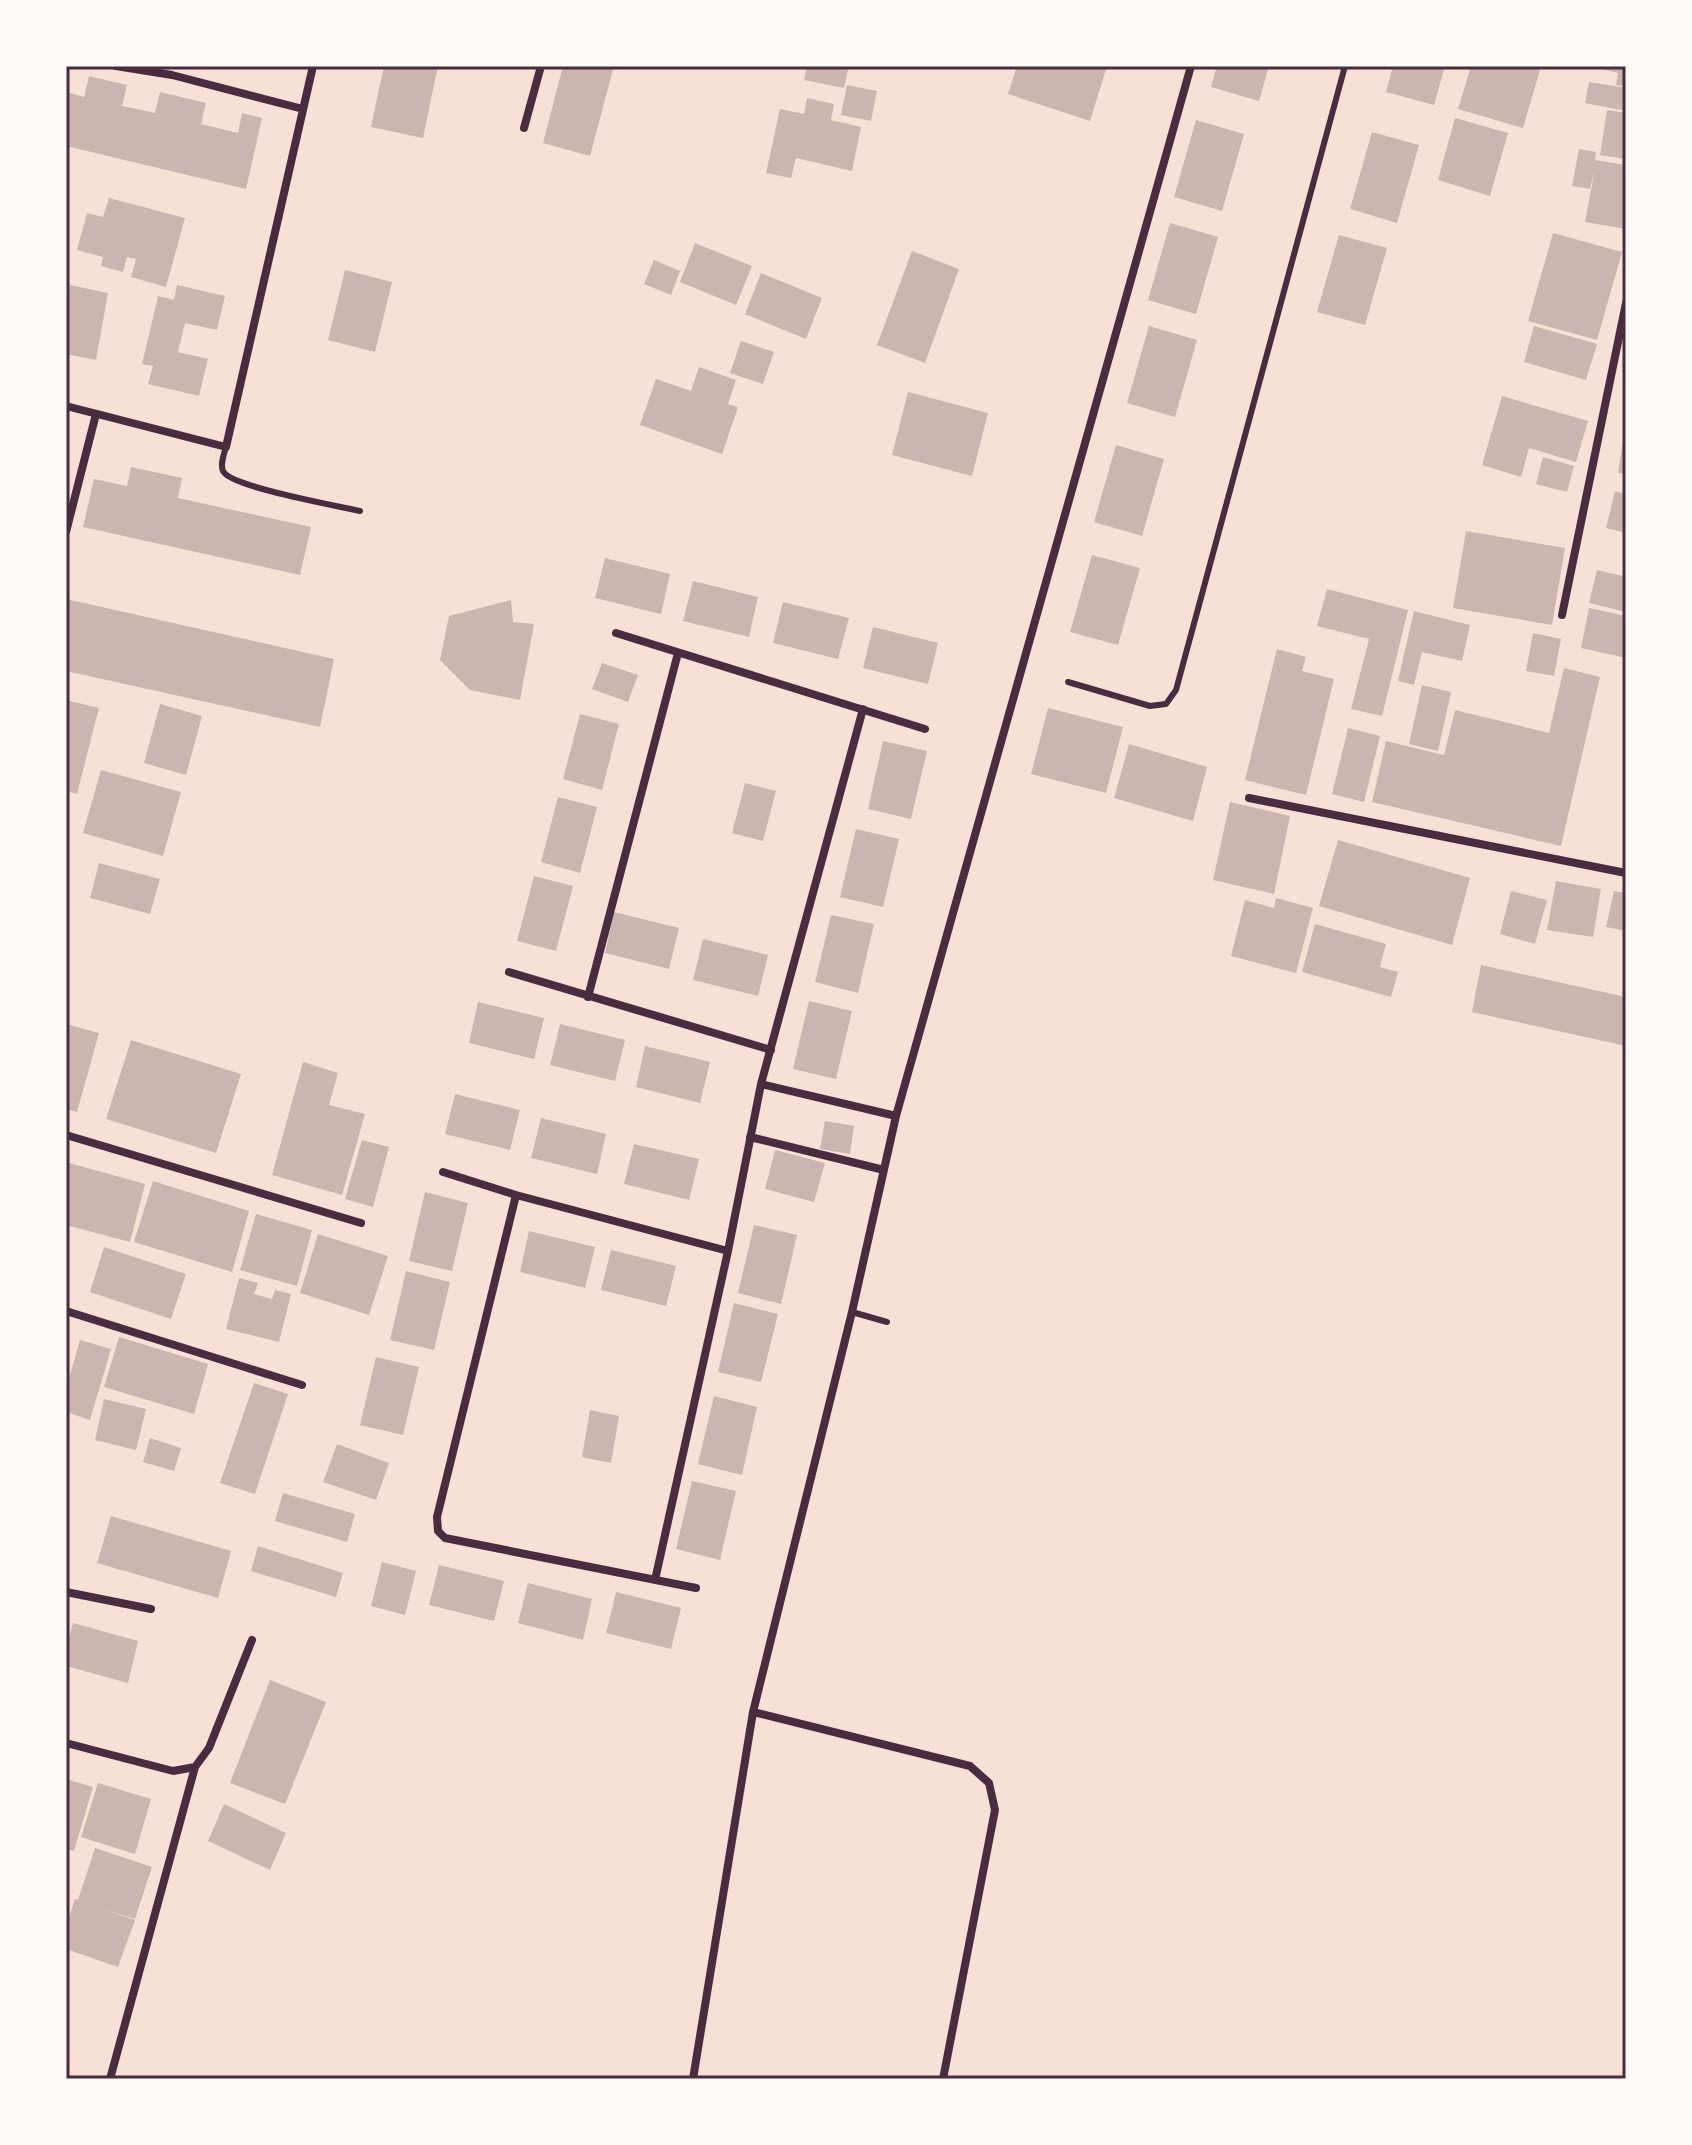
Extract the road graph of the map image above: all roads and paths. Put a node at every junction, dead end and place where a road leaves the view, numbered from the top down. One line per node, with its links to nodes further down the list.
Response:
1 (116, 66): 6 (street)
2 (313, 66): 7 (street)
3 (541, 66): 8 (street)
4 (1191, 66): 27 (street)
5 (1345, 66): 18 (lane)
6 (173, 71): 7 (street)
7 (303, 109): 12 (street)
8 (524, 128)
9 (1626, 303): 15 (street)
10 (66, 406): 11 (street)
11 (96, 414): 12 (street); 14 (street)
12 (226, 447): 13 (lane)
13 (360, 511)
14 (66, 532)
15 (1562, 615)
16 (616, 633): 17 (street)
17 (678, 653): 19 (street); 24 (street)
18 (1068, 682)
19 (863, 709): 20 (street); 25 (street)
20 (925, 729)
21 (1249, 798): 22 (street)
22 (1626, 873)
23 (509, 972): 24 (street)
24 (588, 997): 25 (street)
25 (771, 1050): 26 (street)
26 (761, 1084): 27 (street); 29 (street)
27 (896, 1116): 30 (street)
28 (66, 1135): 33 (street)
29 (750, 1137): 30 (street); 34 (street)
30 (884, 1170): 36 (street)
31 (443, 1172): 32 (street)
32 (516, 1195): 34 (street); 39 (street)
33 (361, 1223)
34 (728, 1251): 39 (street)
35 (66, 1311): 38 (street)
36 (852, 1312): 37 (lane); 44 (street)
37 (887, 1322)
38 (302, 1385)
39 (655, 1580): 40 (street)
40 (696, 1588)
41 (66, 1592): 42 (street)
42 (151, 1609)
43 (252, 1640): 46 (street)
44 (753, 1712): 48 (street); 49 (street)
45 (66, 1743): 46 (street)
46 (195, 1767): 47 (street)
47 (110, 2079)
48 (693, 2079)
49 (943, 2079)

